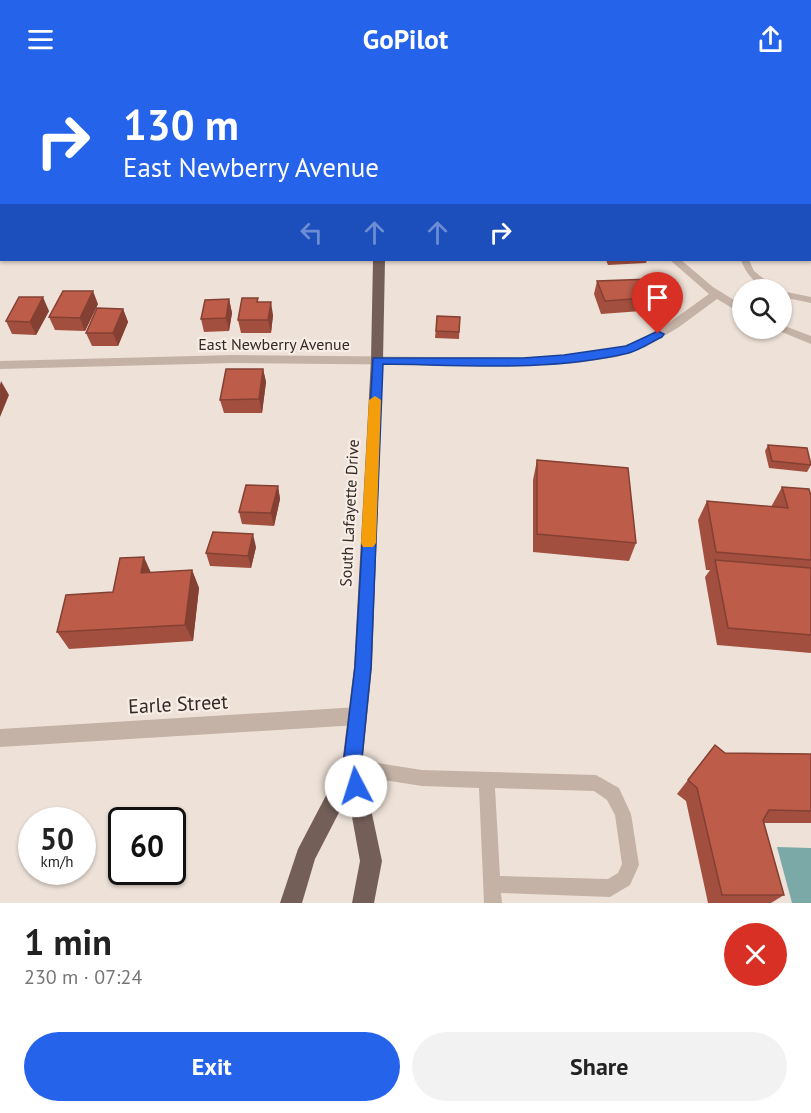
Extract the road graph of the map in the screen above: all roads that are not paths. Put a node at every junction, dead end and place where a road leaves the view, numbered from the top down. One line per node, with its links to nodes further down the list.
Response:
1 (379, 261): 11 (main road, South Lafayette Drive)
2 (676, 261): 5 (street)
3 (745, 261): 4 (lane)
4 (759, 279)
5 (716, 294): 8 (street); 11 (street, East Newberry Avenue)
6 (792, 296): 7 (lane)
7 (811, 300)
8 (732, 304)
9 (792, 333): 10 (street)
10 (811, 340)
11 (377, 360): 12 (street, East Newberry Avenue); 13 (main road, South Lafayette Drive)
12 (0, 365)
13 (358, 716): 14 (street, Earle Street); 15 (main road, South Lafayette Drive)
14 (0, 738)
15 (352, 767): 16 (lane); 18 (main road, South Lafayette Drive); 19 (main road, South Lafayette Drive)
16 (487, 780): 17 (lane); 17 (lane)
17 (492, 884): 20 (lane)
18 (291, 903)
19 (363, 903)
20 (493, 903)

